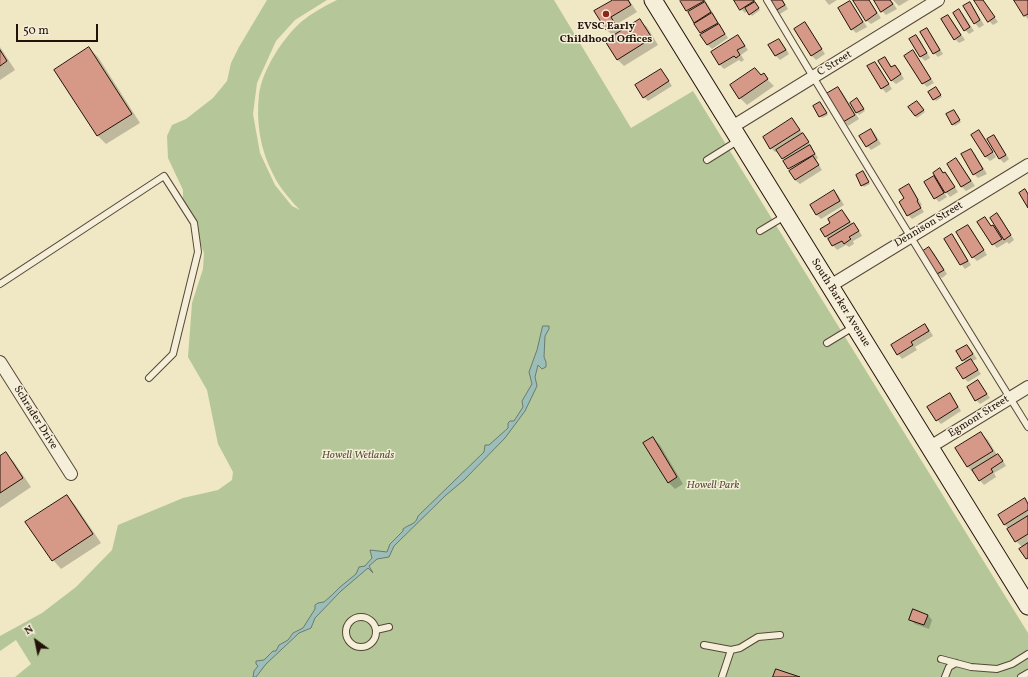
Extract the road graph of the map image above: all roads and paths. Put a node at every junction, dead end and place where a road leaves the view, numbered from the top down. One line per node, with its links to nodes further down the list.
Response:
1 (653, 0): 5 (main road, South Barker Avenue)
2 (767, 0): 4 (lane)
3 (938, 0): 4 (street, C Street)
4 (813, 77): 5 (street, C Street); 10 (lane)
5 (736, 134): 6 (lane); 8 (main road, South Barker Avenue)
6 (707, 160)
7 (1028, 165): 10 (street, Dennison Street)
8 (786, 215): 9 (lane); 12 (main road, South Barker Avenue)
9 (760, 231)
10 (910, 237): 12 (street, Dennison Street); 18 (lane)
11 (0, 284): 16 (lane)
12 (830, 286): 13 (main road, South Barker Avenue)
13 (855, 326): 14 (lane); 20 (main road, South Barker Avenue)
14 (827, 343)
15 (0, 362): 21 (street, Schrader Drive)
16 (149, 378)
17 (1028, 387): 18 (street, Egmont Street)
18 (1010, 398): 19 (lane); 20 (street, Egmont Street)
19 (1028, 427)
20 (930, 447): 22 (main road, South Barker Avenue)
21 (71, 474)
22 (1028, 606)
23 (389, 627): 24 (lane)
24 (376, 630): 24 (lane)
25 (780, 635): 27 (lane)
26 (704, 645): 27 (lane)
27 (731, 650): 32 (lane)
28 (1028, 654): 30 (lane)
29 (941, 659): 30 (lane)
30 (956, 663): 33 (lane)
31 (1028, 673): 34 (lane)
32 (722, 677)
33 (945, 677)
34 (1021, 677)

